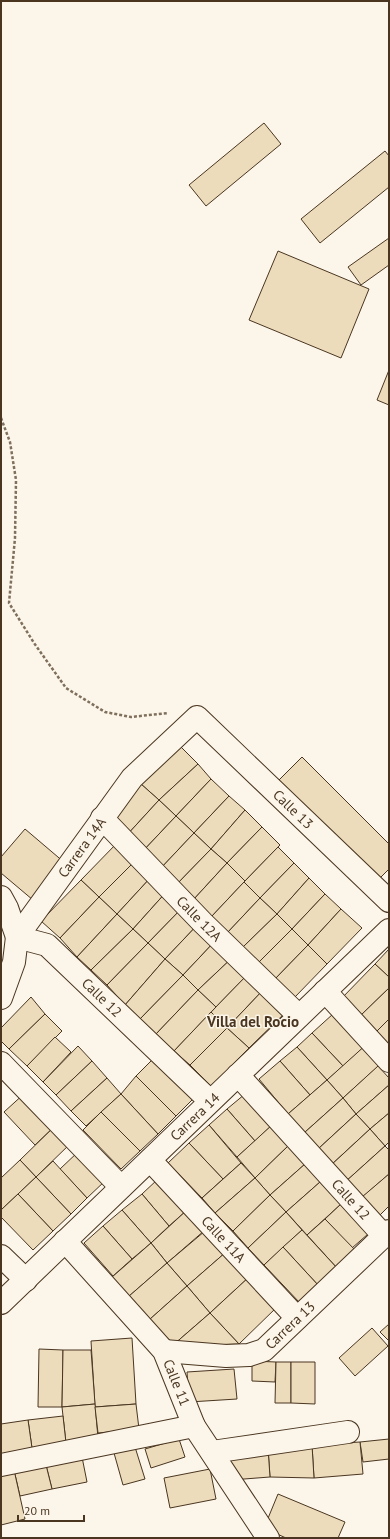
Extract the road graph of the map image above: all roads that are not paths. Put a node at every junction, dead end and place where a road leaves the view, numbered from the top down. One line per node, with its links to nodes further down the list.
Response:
1 (197, 717): 2 (street, Carrera 14A); 4 (street, Calle 13)
2 (102, 818): 6 (street, Carrera 14A); 9 (street, Calle 12A)
3 (1, 898): 6 (street)
4 (389, 901)
5 (389, 930): 7 (street, Carrera 14)
6 (17, 937): 8 (street, Carrera 14A); 13 (street, Calle 12)
7 (325, 991): 9 (street, Carrera 14); 10 (street)
8 (1, 998)
9 (299, 1016): 12 (street, Carrera 14)
10 (389, 1061)
11 (1, 1063): 15 (street)
12 (238, 1074): 13 (street, Carrera 14); 16 (street, Calle 12)
13 (210, 1101): 14 (street, Carrera 14)
14 (150, 1160): 15 (street, Carrera 14); 21 (street, Calle 11A)
15 (121, 1188): 17 (street, Carrera 14)
16 (387, 1233): 21 (street, Carrera 13)
17 (66, 1241): 19 (street, Carrera 14); 22 (street, Calle 11)
18 (1, 1256): 19 (street)
19 (26, 1280): 20 (street, Carrera 14)
20 (1, 1303)
21 (297, 1318): 22 (street, Carrera 13)
22 (164, 1351): 23 (street, Calle 11)
23 (194, 1426): 25 (street, Calle 11); 26 (street)
24 (348, 1432): 25 (street)
25 (212, 1452): 27 (street, Calle 11)
26 (1, 1465)
27 (268, 1538)

